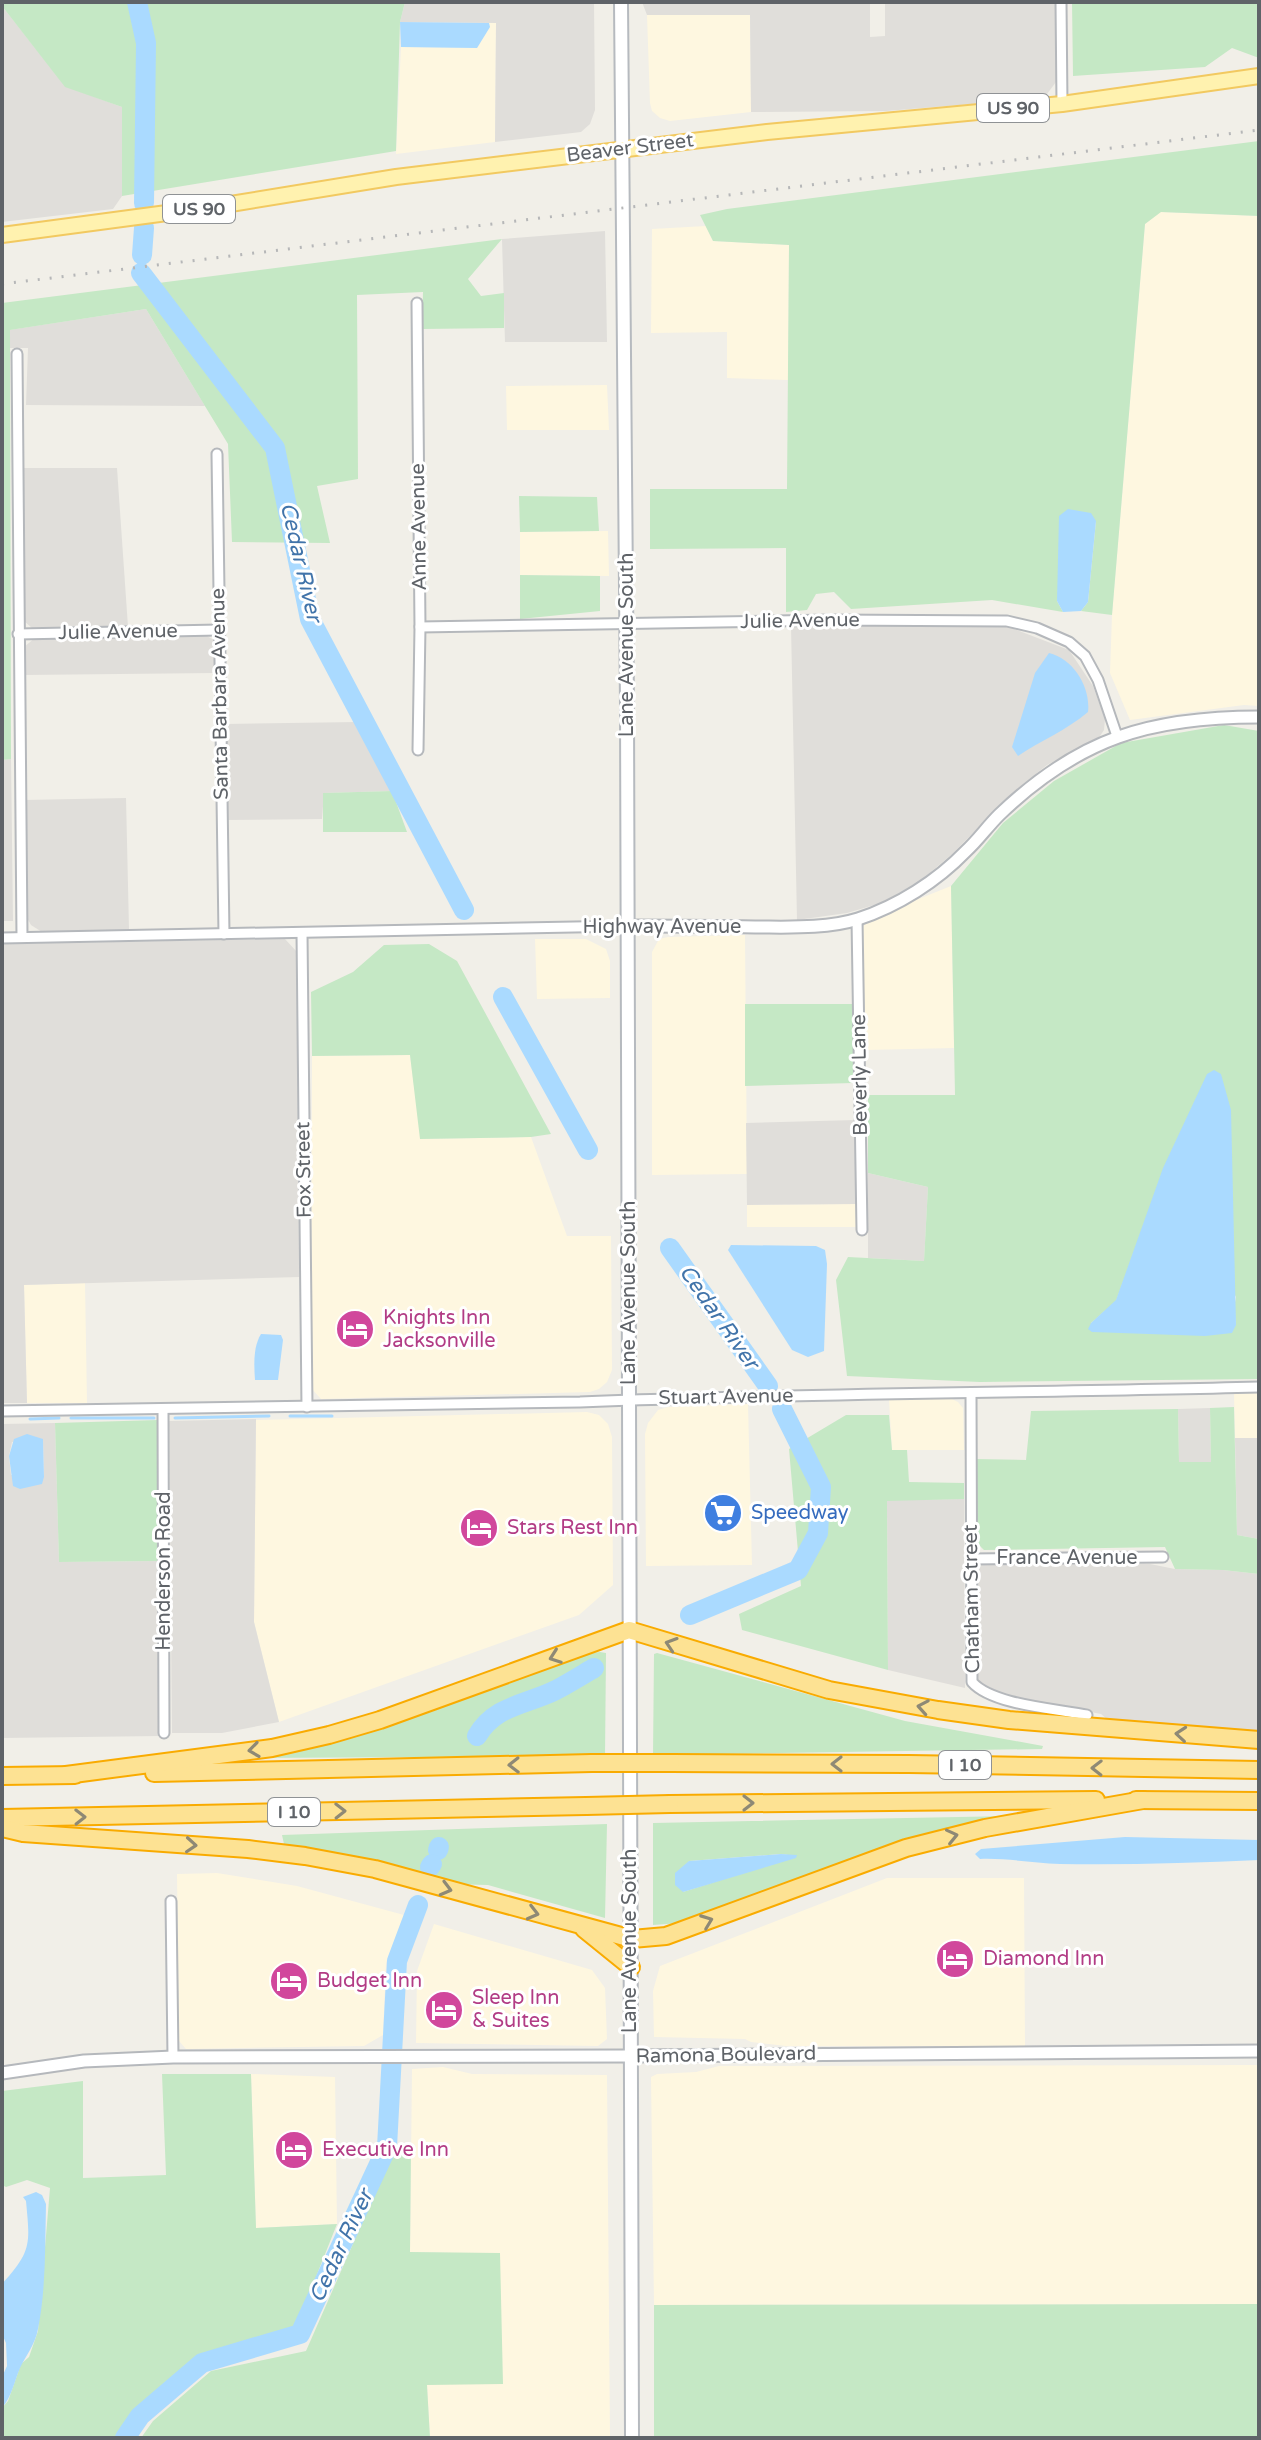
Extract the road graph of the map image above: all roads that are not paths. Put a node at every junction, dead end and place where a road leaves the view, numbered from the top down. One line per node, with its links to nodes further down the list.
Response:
1 (621, 2): 5 (main road, Lane Avenue South)
2 (1061, 2): 4 (street)
3 (1259, 76): 4 (main road, Beaver Street / US 90)
4 (1062, 104): 5 (main road, Beaver Street / US 90)
5 (624, 149): 6 (main road, Beaver Street / US 90); 10 (main road, Lane Avenue South)
6 (2, 235)
7 (417, 303): 11 (street, Anne Avenue)
8 (17, 354): 13 (street)
9 (217, 454): 12 (street, Santa Barbara Avenue)
10 (627, 624): 11 (street, Julie Avenue); 15 (street, Julie Avenue); 18 (main road, Lane Avenue South)
11 (420, 627): 16 (street, Anne Avenue)
12 (219, 630): 13 (street, Julie Avenue); 20 (street, Santa Barbara Avenue)
13 (18, 634): 21 (street)
14 (1256, 717): 15 (street, Highway Avenue)
15 (1117, 736): 17 (street, Highway Avenue)
16 (418, 750)
17 (857, 919): 18 (street, Highway Avenue); 23 (street, Beverly Lane)
18 (627, 926): 19 (street, Highway Avenue); 26 (main road, Lane Avenue South)
19 (302, 933): 20 (street, Highway Avenue); 27 (street, Fox Street)
20 (224, 934): 21 (street, Highway Avenue)
21 (22, 937): 22 (street, Highway Avenue)
22 (2, 938)
23 (862, 1230)
24 (1259, 1387): 25 (street, Stuart Avenue)
25 (971, 1394): 26 (street, Stuart Avenue); 31 (street, Chatham Street)
26 (629, 1400): 27 (street, Stuart Avenue); 32 (main road, Lane Avenue South)
27 (307, 1407): 28 (street, Stuart Avenue)
28 (163, 1409): 29 (street, Stuart Avenue); 34 (street, Henderson Road)
29 (2, 1411)
30 (1163, 1557): 31 (street, France Avenue)
31 (971, 1559): 33 (street, Chatham Street)
32 (629, 1630): 35 (highway, one-way to 32); 37 (highway, one-way to 37); 45 (main road, Lane Avenue South)
33 (1087, 1715)
34 (164, 1733)
35 (1259, 1740)
36 (1259, 1770): 37 (highway, I 10, one-way to 37, bridge)
37 (66, 1775): 38 (highway, I 10)
38 (2, 1776)
39 (1143, 1800): 40 (highway, I 10); 41 (highway, I 10, one-way to 39, bridge); 45 (highway, one-way to 39)
40 (1259, 1801)
41 (2, 1818)
42 (2, 1828): 44 (highway, one-way to 44)
43 (171, 1901): 49 (street)
44 (579, 1925): 45 (highway); 46 (highway)
45 (632, 1939): 46 (main road, Lane Avenue South)
46 (631, 1967): 48 (main road, Lane Avenue South)
47 (1259, 2051): 48 (street, Ramona Boulevard)
48 (630, 2056): 49 (street, Ramona Boulevard); 51 (main road, Lane Avenue South)
49 (173, 2057): 50 (street, Ramona Boulevard)
50 (2, 2073)
51 (632, 2438)

